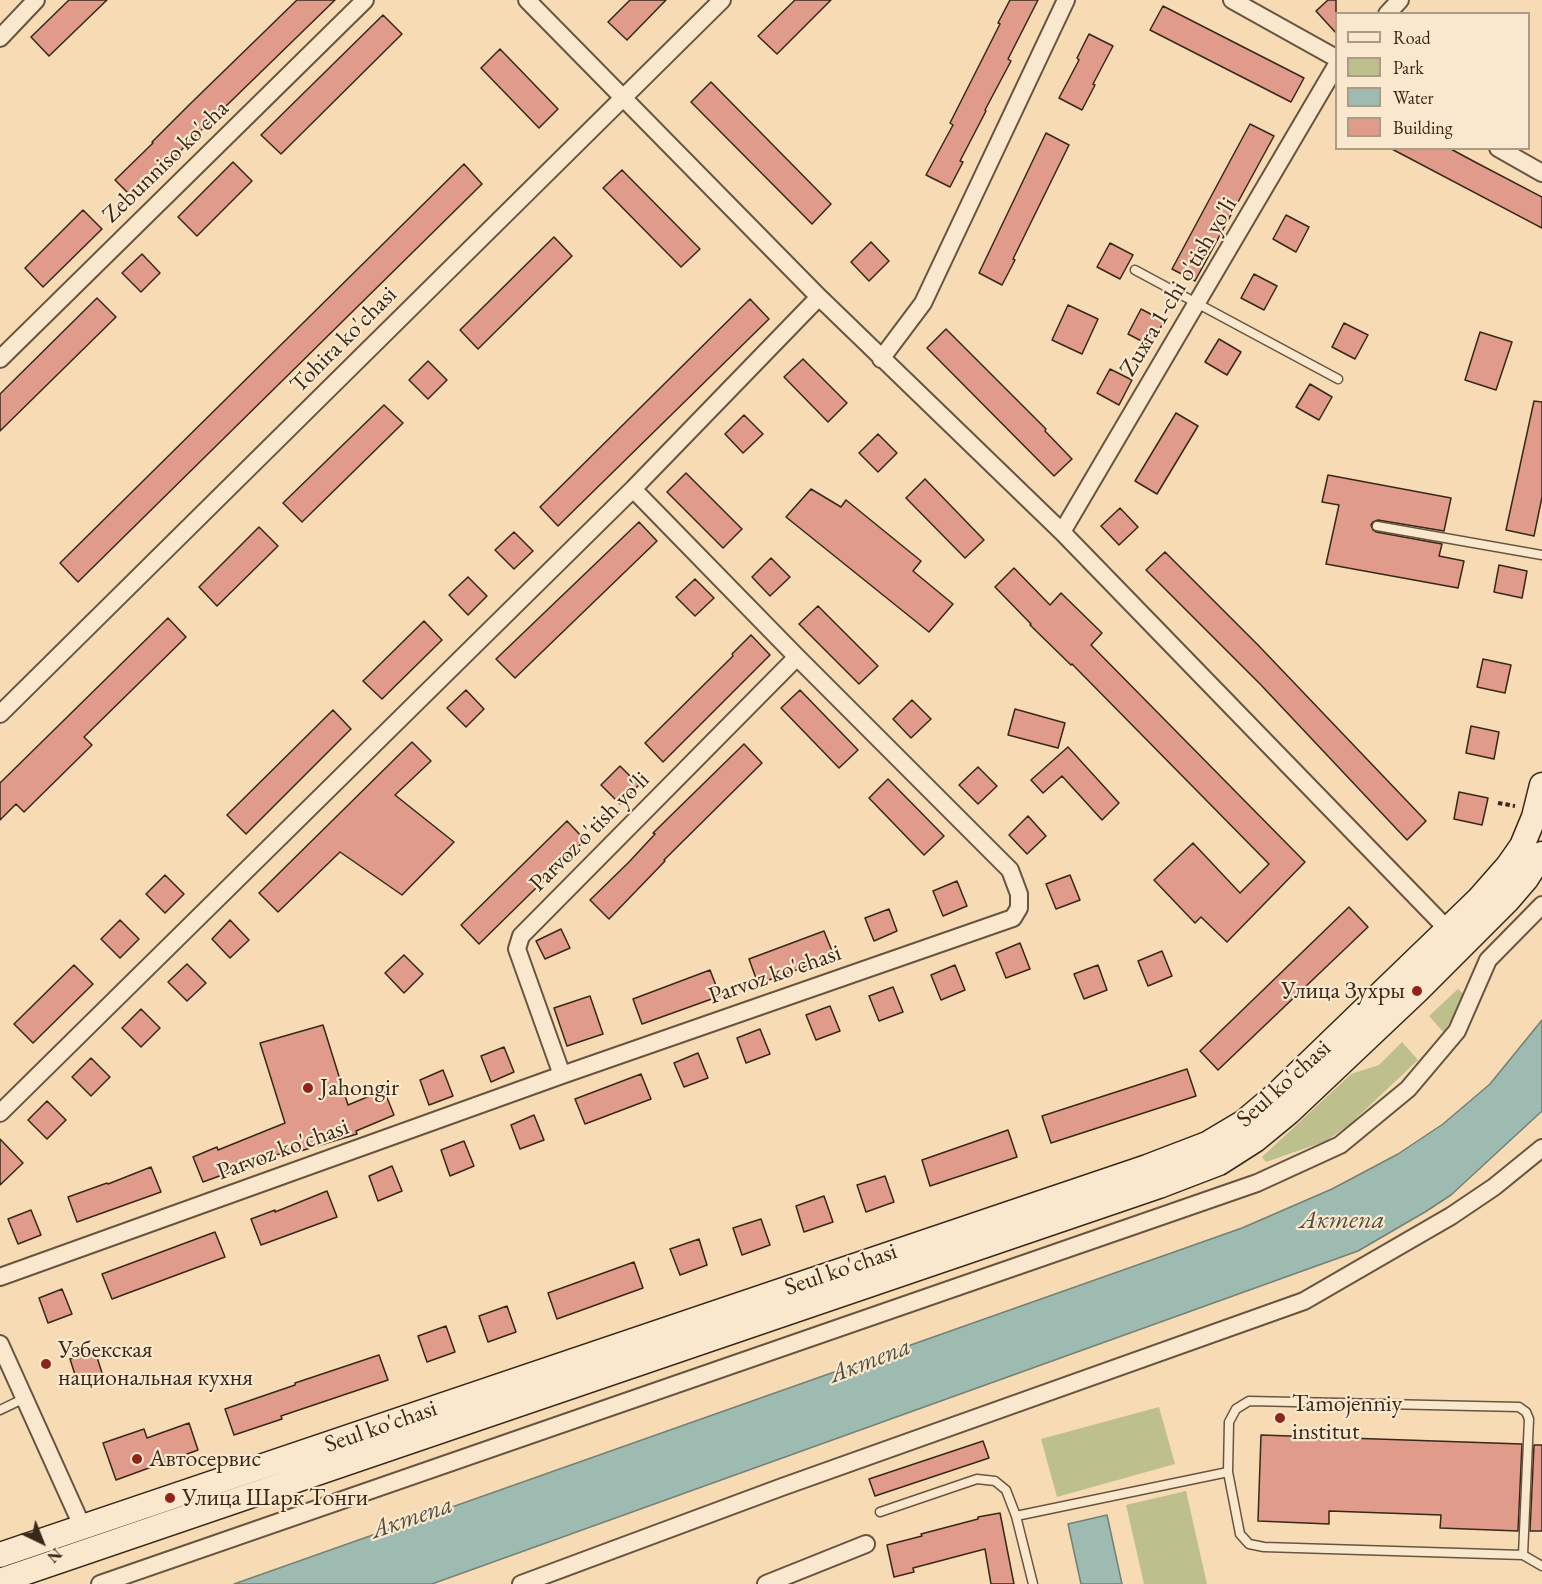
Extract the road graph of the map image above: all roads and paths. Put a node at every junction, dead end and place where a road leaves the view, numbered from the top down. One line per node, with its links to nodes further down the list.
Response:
1 (36, 0): 9 (street)
2 (365, 0): 18 (street, Zebunniso ko'cha)
3 (527, 0): 12 (street)
4 (722, 0): 12 (street, Tohira ko'chasi)
5 (1066, 0): 19 (street)
6 (1232, 0): 10 (street)
7 (1400, 0): 8 (street)
8 (1389, 12)
9 (1, 36)
10 (1335, 57)
11 (1335, 68): 17 (street, Zuxra 1-chi o'tish yo'li)
12 (624, 97): 16 (street); 26 (street, Tohira ko'chasi)
13 (1502, 150): 14 (street)
14 (1542, 173)
15 (1135, 270): 17 (lane)
16 (819, 297): 19 (street); 21 (street)
17 (1197, 304): 20 (lane); 23 (street, Zuxra 1-chi o'tish yo'li)
18 (0, 359)
19 (881, 359): 23 (street)
20 (1338, 379)
21 (633, 489): 25 (street, Parvoz ko'chasi); 34 (street)
22 (1377, 526): 24 (lane)
23 (1062, 532): 32 (street)
24 (1542, 555)
25 (797, 657): 33 (street, Parvoz o'tish yo'li); 33 (street, Parvoz ko'chasi)
26 (0, 714)
27 (1542, 785): 30 (main road, Seul ko'chasi)
28 (1498, 803): 29 (path)
29 (1524, 808)
30 (1535, 852): 32 (main road, Seul ko'chasi)
31 (1542, 905): 50 (street)
32 (1456, 937): 43 (main road, Seul ko'chasi); 45 (main road, Seul ko'chasi)
33 (562, 1075): 36 (street, Parvoz ko'chasi)
34 (0, 1113)
35 (1542, 1148): 51 (street)
36 (0, 1277)
37 (0, 1344): 38 (street)
38 (25, 1398): 39 (lane); 43 (street)
39 (0, 1410)
40 (1228, 1472): 42 (lane); 47 (lane); 47 (lane)
41 (880, 1512): 42 (lane)
42 (1016, 1516): 53 (lane)
43 (83, 1528): 45 (main road); 46 (main road, Seul ko'chasi)
44 (866, 1544): 52 (street)
45 (92, 1551): 49 (main road, Seul ko'chasi)
46 (0, 1555)
47 (1523, 1555): 48 (lane)
48 (1542, 1566)
49 (0, 1581)
50 (100, 1584)
51 (521, 1584)
52 (766, 1584)
53 (1033, 1584)

